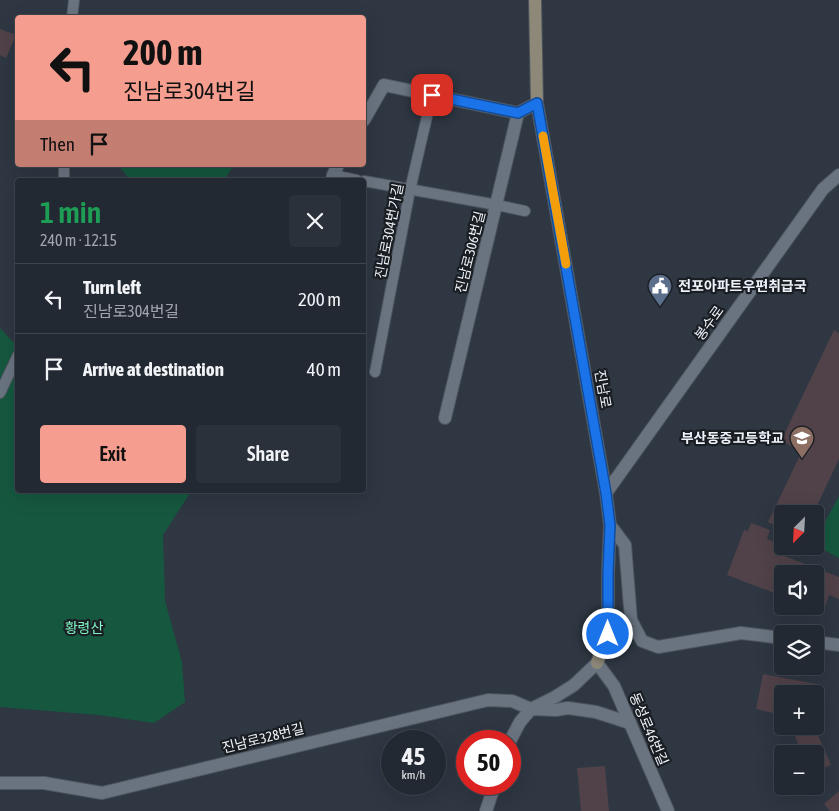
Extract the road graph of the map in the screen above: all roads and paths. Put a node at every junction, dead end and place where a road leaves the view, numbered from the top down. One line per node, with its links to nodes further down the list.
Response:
1 (74, 0): 3 (lane)
2 (535, 0): 5 (main road, 진남로)
3 (72, 15)
4 (432, 95): 6 (street); 7 (street); 12 (lane, 진남로304번가길)
5 (537, 103): 6 (street); 19 (main road, 진남로)
6 (518, 113): 13 (street, 진남로306번길)
7 (366, 116)
8 (334, 173): 10 (lane)
9 (839, 175): 19 (street, 봉수로)
10 (350, 178)
11 (366, 181): 12 (lane)
12 (410, 190): 13 (lane); 16 (lane, 진남로304번가길)
13 (497, 205): 14 (lane); 18 (street, 진남로306번길)
14 (525, 211)
15 (15, 361): 17 (lane)
16 (375, 372)
17 (0, 393)
18 (445, 418)
19 (606, 493): 20 (main road, 진남로)
20 (610, 525): 21 (street); 24 (main road, 진남로)
21 (774, 637)
22 (824, 643): 23 (street)
23 (839, 645)
24 (597, 663): 25 (street, 진남로); 26 (street, 동성로46번길)
25 (531, 709): 26 (street, 진남로328번길); 27 (street, 진남로); 28 (street, 진남로328번길)
26 (630, 723): 31 (street, 동성로46번길)
27 (516, 730)
28 (0, 783)
29 (491, 795): 30 (street)
30 (486, 811)
31 (668, 811)

